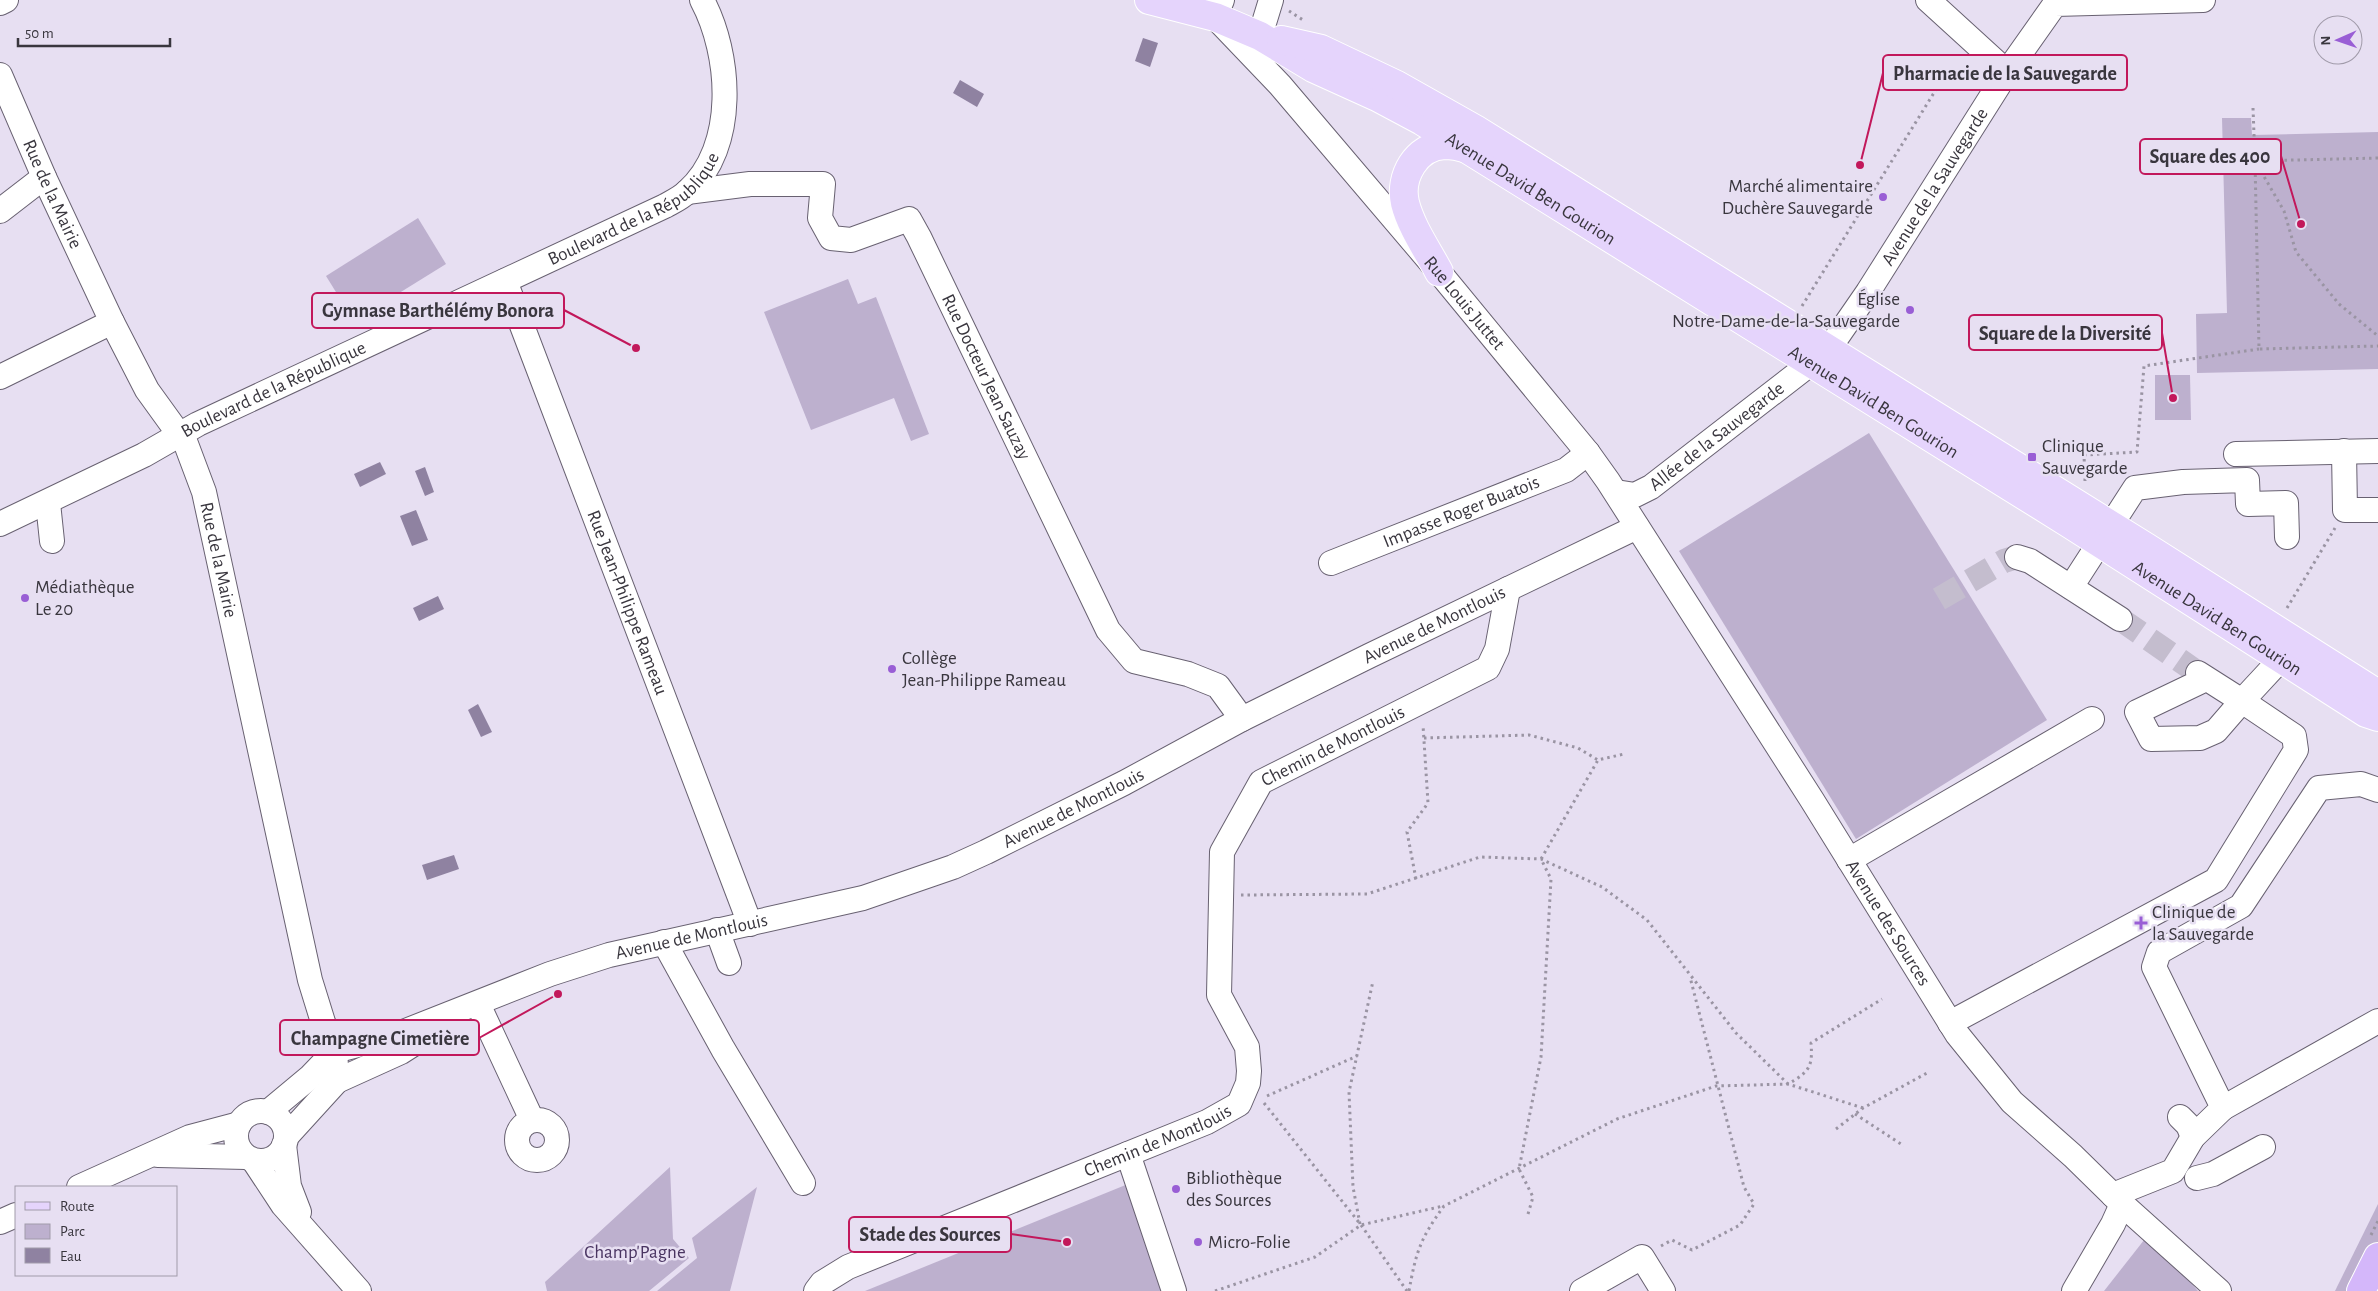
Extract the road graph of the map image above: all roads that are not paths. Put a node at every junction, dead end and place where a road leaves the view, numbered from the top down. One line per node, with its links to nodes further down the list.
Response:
1 (6, 0): 7 (street)
2 (702, 0): 15 (street, Boulevard de la République)
3 (1149, 0): 8 (main road)
4 (1271, 0): 9 (street)
5 (1928, 0): 10 (street)
6 (2203, 0): 10 (street, Avenue de la Sauvegarde)
7 (0, 3)
8 (1218, 8): 9 (main road, Avenue David Ben Gourion); 12 (street, Rue Louis Juttet)
9 (1260, 36): 12 (street, Rue Louis Juttet); 13 (main road, Avenue David Ben Gourion); 20 (main road, Avenue David Ben Gourion)
10 (2007, 72): 20 (street, Avenue de la Sauvegarde)
11 (0, 75): 14 (street, Rue de la Mairie)
12 (1280, 85): 17 (street, Rue Louis Juttet)
13 (1469, 149): 17 (main road); 20 (main road, Avenue David Ben Gourion)
14 (44, 177): 16 (street); 19 (street, Rue de la Mairie)
15 (687, 192): 18 (street, Boulevard de la République); 44 (street, Rue Docteur Jean Sauzay)
16 (0, 211)
17 (1439, 272): 25 (street, Rue Louis Juttet)
18 (505, 281): 22 (street, Boulevard de la République); 47 (street, Rue Jean-Philippe Rameau)
19 (112, 322): 21 (street); 22 (street, Rue de la Mairie)
20 (1820, 357): 27 (street, Allée de la Sauvegarde); 33 (main road, Avenue David Ben Gourion); 33 (main road, Avenue David Ben Gourion)
21 (0, 377)
22 (179, 434): 28 (street, Boulevard de la République); 54 (street, Rue de la Mairie)
23 (2344, 451): 24 (street); 26 (street); 29 (street)
24 (2378, 451)
25 (1588, 453): 27 (street, Rue Louis Juttet); 36 (street, Impasse Roger Buatois)
26 (2236, 454)
27 (1616, 492): 31 (street, Rue Louis Juttet)
28 (48, 503): 30 (street, Boulevard de la République); 34 (street)
29 (2378, 510)
30 (0, 524)
31 (1637, 527): 37 (street, Avenue de Montlouis); 46 (street, Avenue des Sources)
32 (2286, 537): 33 (street)
33 (2106, 539): 38 (street); 40 (main road, Avenue David Ben Gourion); 42 (main road, Avenue David Ben Gourion)
34 (52, 541)
35 (2017, 558): 38 (street)
36 (1331, 563)
37 (1508, 589): 44 (street, Avenue de Montlouis); 64 (street, Chemin de Montlouis)
38 (2077, 590): 39 (street)
39 (2120, 619)
40 (2281, 660): 41 (street); 42 (main road, Avenue David Ben Gourion)
41 (2242, 701): 41 (street); 53 (street)
42 (2375, 712)
43 (2092, 718): 46 (street)
44 (1242, 720): 47 (street, Avenue de Montlouis)
45 (2378, 790): 56 (street)
46 (1848, 860): 53 (street, Avenue des Sources)
47 (750, 924): 48 (street, Avenue de Montlouis)
48 (716, 930): 49 (street, Avenue de Montlouis); 50 (street)
49 (664, 942): 51 (street, Avenue de Montlouis); 68 (street)
50 (729, 963)
51 (478, 1004): 54 (street, Avenue de Montlouis); 55 (street, Avenue de Montlouis); 59 (street)
52 (2378, 1021): 56 (street)
53 (1950, 1023): 70 (street, Avenue des Sources)
54 (335, 1051): 55 (street, Rue de la Mairie); 57 (street)
55 (337, 1081): 62 (street, Avenue de Montlouis)
56 (2223, 1108): 61 (street)
57 (268, 1112): 60 (street); 62 (street)
58 (2180, 1117): 61 (street)
59 (532, 1120)
60 (239, 1124): 65 (street); 66 (street)
61 (2193, 1137): 70 (street)
62 (285, 1141): 66 (street); 73 (street)
63 (2263, 1147): 67 (street)
64 (1128, 1154): 76 (street, Chemin de Montlouis); 77 (street)
65 (146, 1156): 66 (street); 69 (street)
66 (250, 1159): 73 (street)
67 (2197, 1178)
68 (803, 1183)
69 (80, 1186)
70 (2118, 1199): 80 (street); 81 (street, Avenue des Sources)
71 (15, 1215): 72 (street)
72 (0, 1222)
73 (306, 1228): 75 (street)
74 (2378, 1257): 82 (highway)
75 (359, 1291)
76 (816, 1291)
77 (1174, 1291)
78 (1582, 1291): 79 (street)
79 (1663, 1291)
80 (2074, 1291)
81 (2219, 1291)
82 (2361, 1291)

